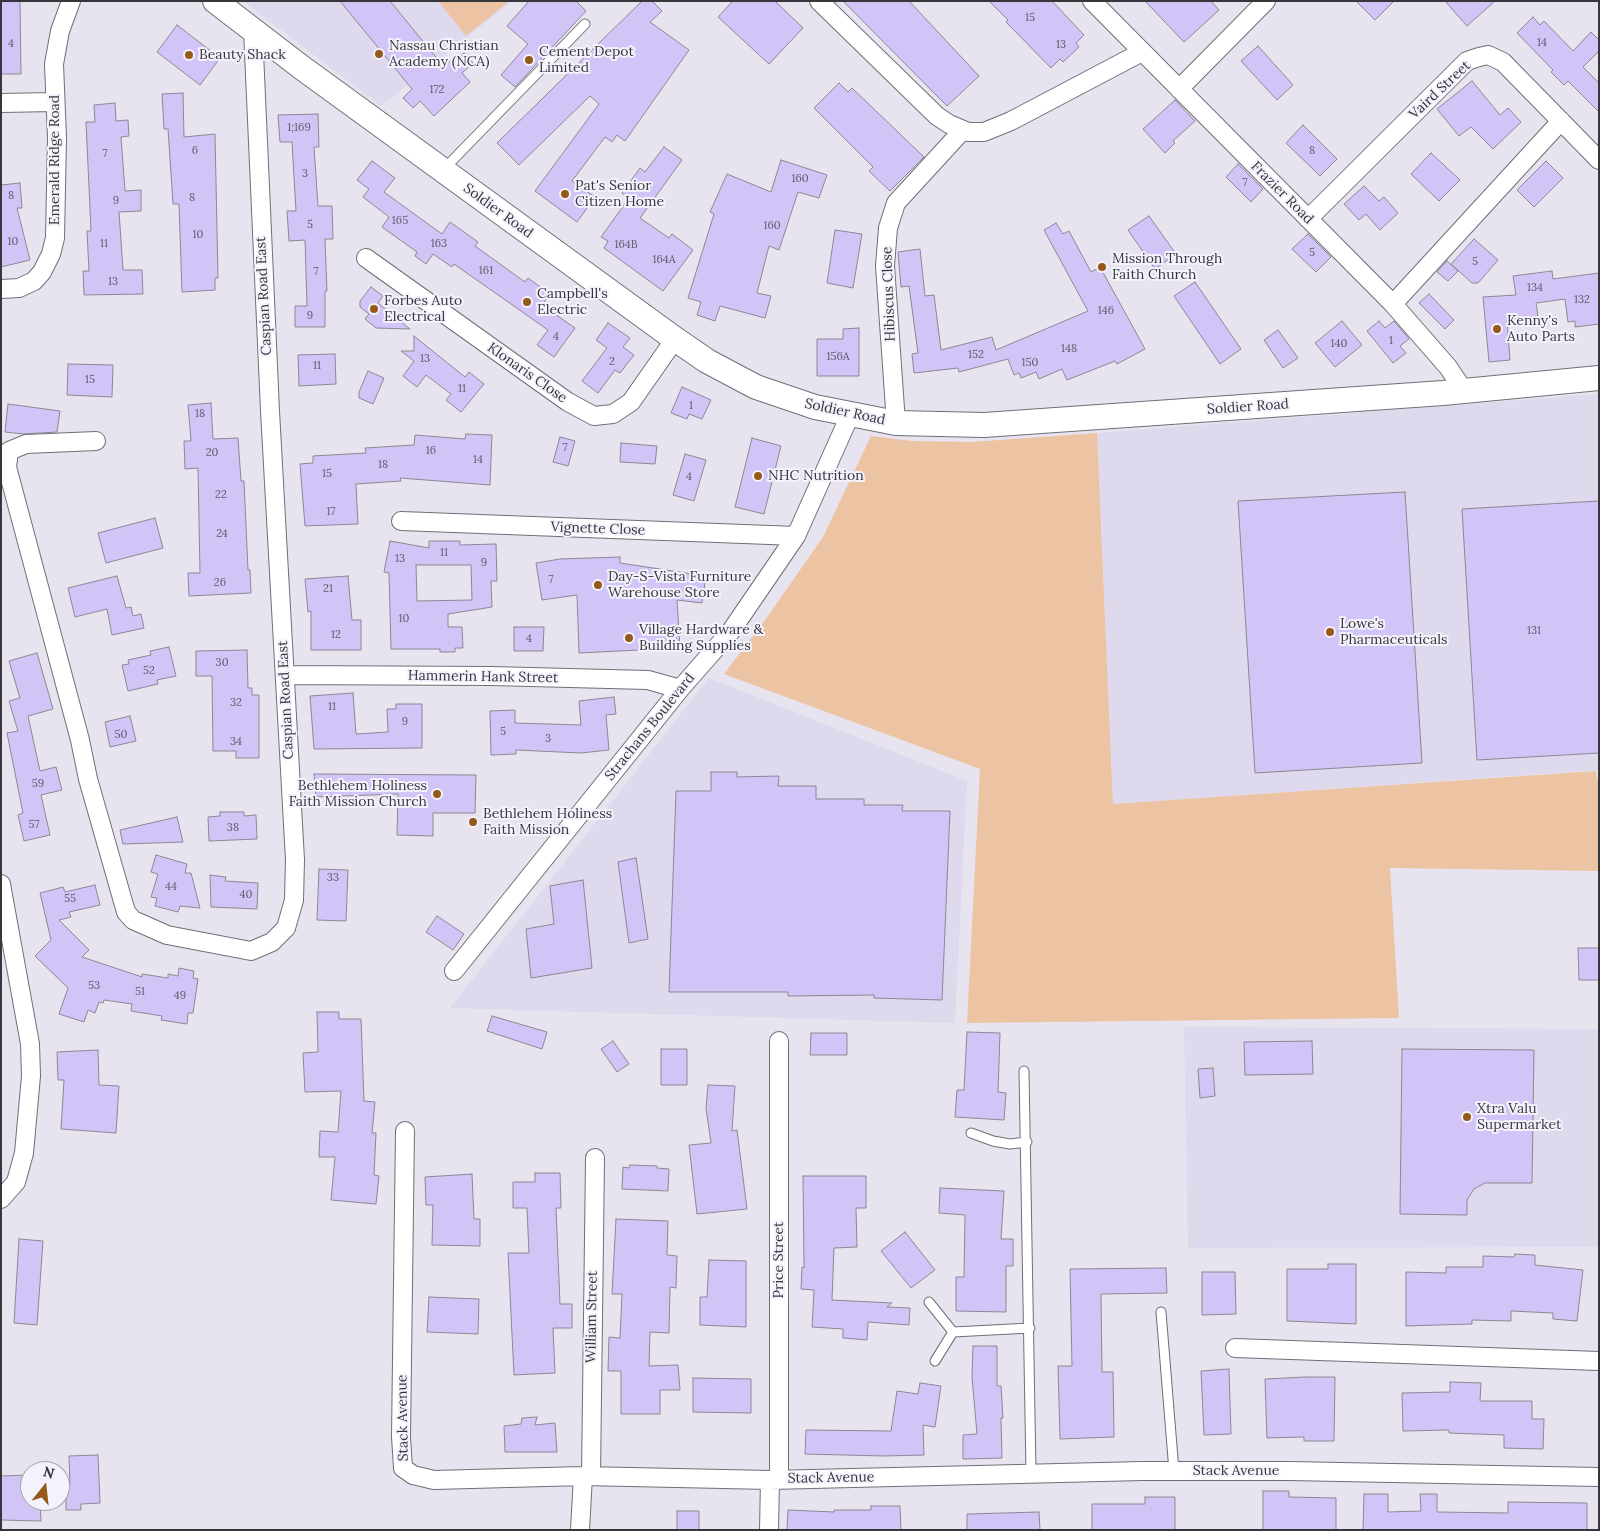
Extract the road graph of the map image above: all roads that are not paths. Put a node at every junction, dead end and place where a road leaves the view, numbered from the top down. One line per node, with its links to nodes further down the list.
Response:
1 (71, 1): 10 (street, Emerald Ridge Road)
2 (215, 1): 7 (main road, Soldier Road)
3 (819, 1): 13 (street)
4 (1092, 1): 8 (street, Frazier Road)
5 (1266, 1): 9 (street)
6 (585, 24): 15 (lane)
7 (253, 30): 15 (main road, Soldier Road); 28 (street, Caspian Road East)
8 (1142, 52): 9 (street, Frazier Road); 13 (street)
9 (1179, 89): 16 (street, Frazier Road)
10 (54, 102): 11 (street); 18 (street, Emerald Ridge Road)
11 (1, 103)
12 (1561, 121): 14 (street, Vaird Street); 16 (street, Vaird Street); 19 (street)
13 (962, 130): 24 (street, Hibiscus Close)
14 (1599, 160)
15 (443, 170): 20 (main road, Soldier Road)
16 (1308, 219): 19 (street, Frazier Road)
17 (366, 258): 20 (street, Klonaris Close)
18 (1, 289)
19 (1393, 304): 22 (street, Frazier Road)
20 (675, 339): 23 (main road, Soldier Road)
21 (1599, 378): 22 (main road, Soldier Road)
22 (1464, 391): 24 (main road, Soldier Road)
23 (850, 415): 24 (main road, Soldier Road); 27 (street, Strachans Boulevard)
24 (896, 423)
25 (96, 441): 28 (street, Caspian Road East)
26 (401, 521): 27 (street, Vignette Close)
27 (796, 536): 29 (street, Strachans Boulevard)
28 (284, 675): 29 (street, Hammerin Hank Street)
29 (680, 689): 31 (street, Strachans Boulevard)
30 (1, 884): 38 (street)
31 (454, 970)
32 (779, 1041): 50 (street, Price Street)
33 (1024, 1071): 36 (lane)
34 (405, 1131): 48 (street, Stack Avenue)
35 (971, 1134): 36 (lane)
36 (1027, 1142): 41 (lane)
37 (595, 1158): 48 (street, William Street)
38 (1, 1199)
39 (929, 1302): 42 (lane)
40 (1161, 1312): 46 (lane)
41 (1030, 1328): 42 (lane); 47 (lane)
42 (953, 1332): 44 (lane)
43 (1234, 1348): 45 (street)
44 (935, 1361)
45 (1599, 1361)
46 (1174, 1471): 47 (street, Stack Avenue); 49 (street, Stack Avenue)
47 (1031, 1473): 50 (street, Stack Avenue)
48 (587, 1476): 50 (street, Stack Avenue); 51 (street, William Street)
49 (1599, 1477)
50 (774, 1480): 52 (street, Price Street)
51 (580, 1530)
52 (769, 1530)

